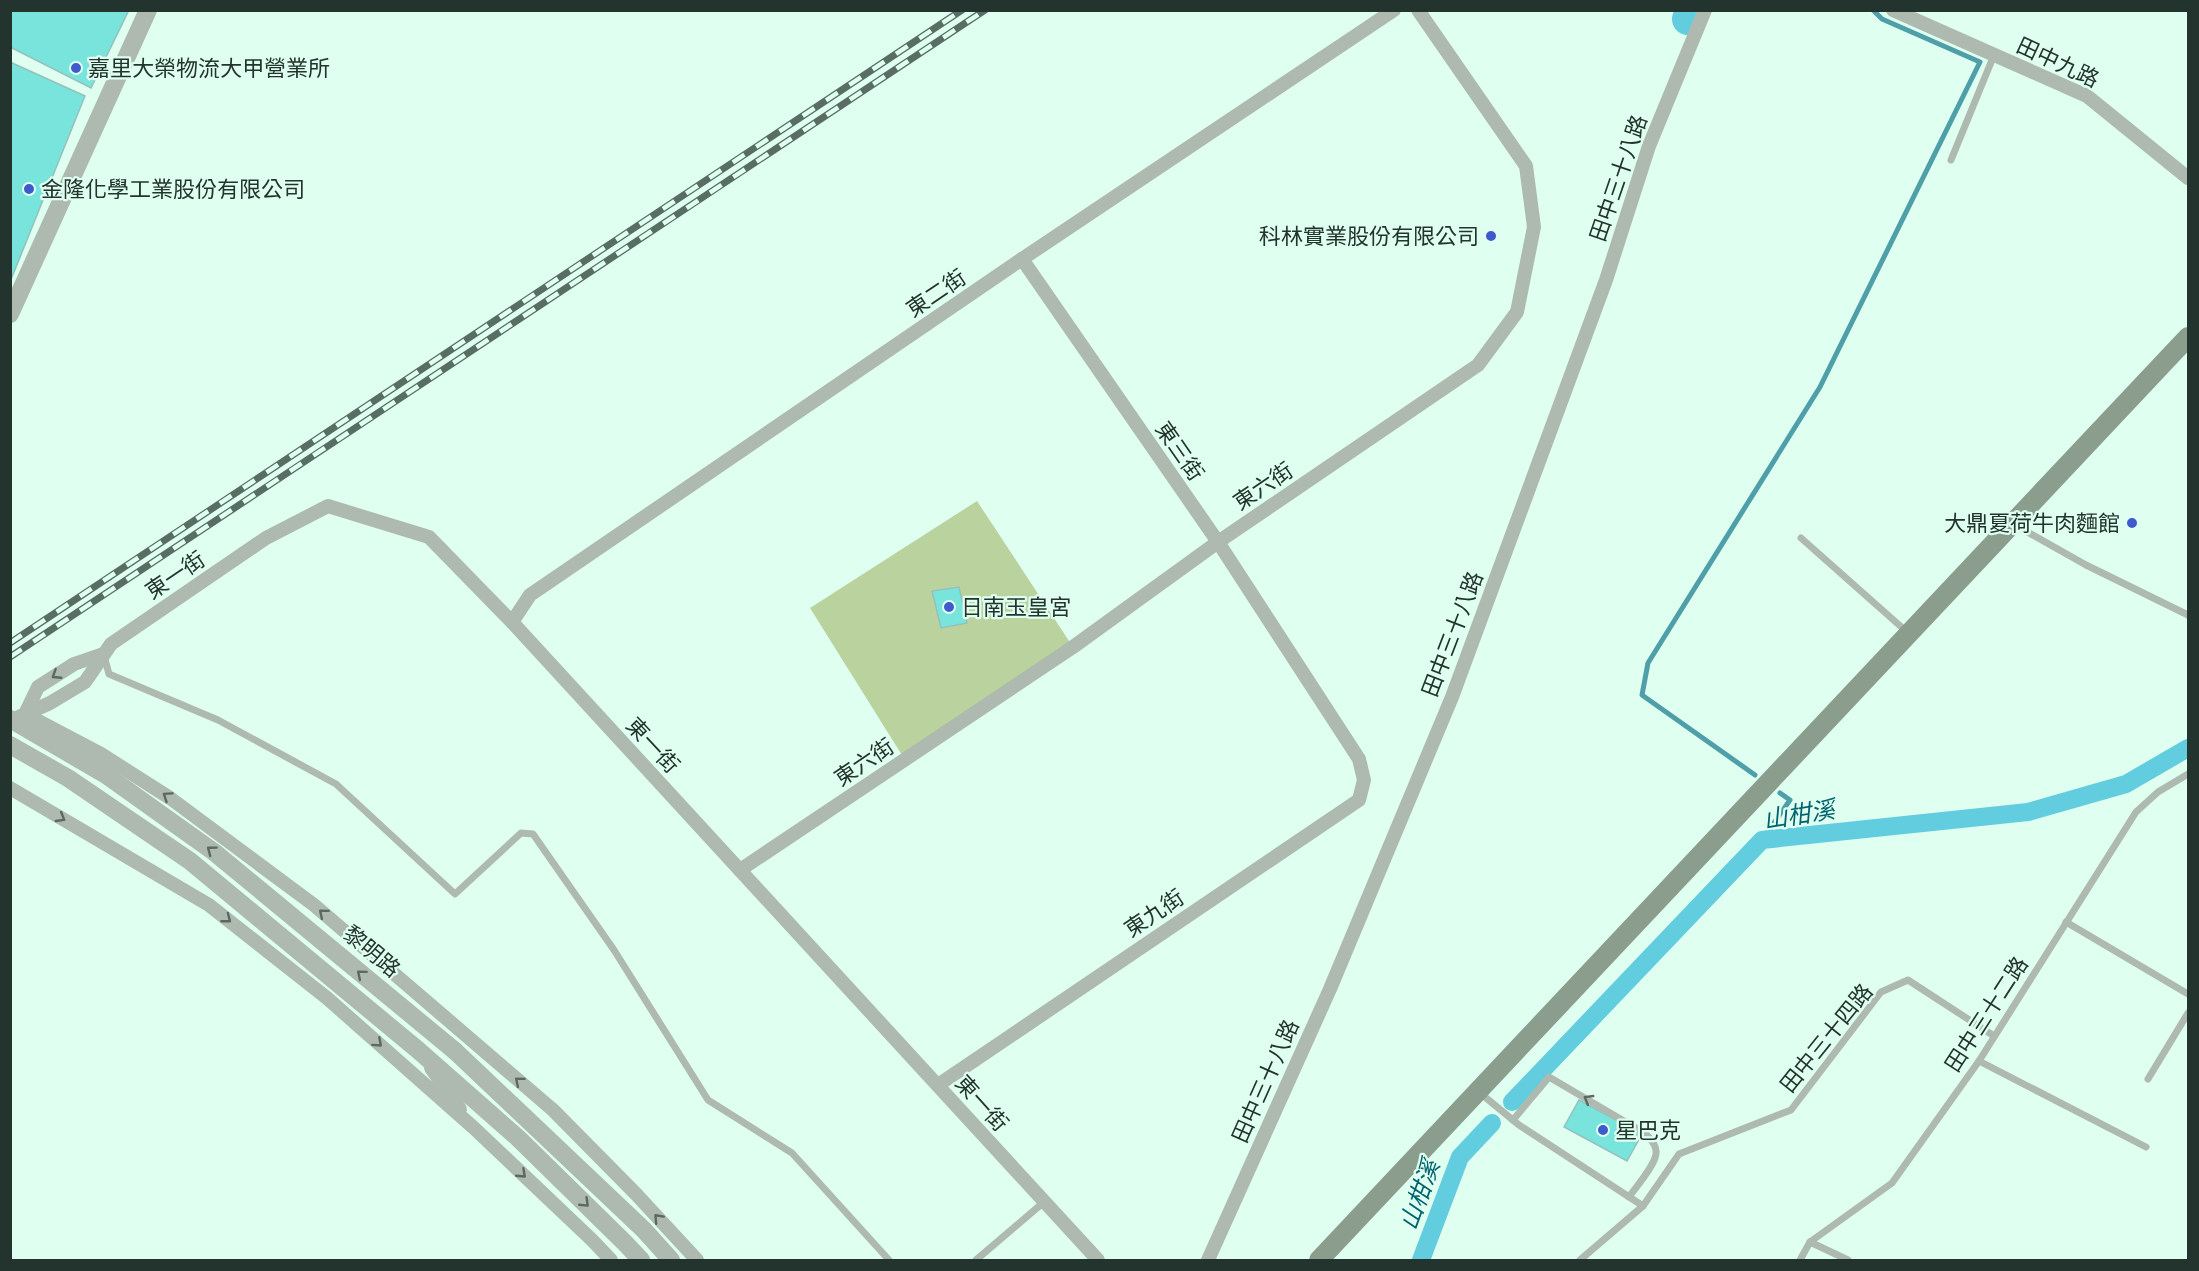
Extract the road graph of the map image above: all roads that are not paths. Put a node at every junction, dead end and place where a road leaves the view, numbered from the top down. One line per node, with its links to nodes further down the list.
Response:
1 (148, 10): 10 (street)
2 (1394, 10): 9 (street, 東二街)
3 (1418, 10): 14 (street, 東六街)
4 (1705, 10): 50 (street, 田中三十八路)
5 (1894, 11): 6 (street, 田中九路)
6 (1994, 55): 7 (lane); 8 (street, 田中九路)
7 (1951, 160)
8 (2188, 178)
9 (1023, 259): 14 (street, 東三街); 16 (street, 東二街)
10 (10, 314)
11 (2188, 337): 12 (main road)
12 (2013, 523): 15 (lane); 17 (main road)
13 (1801, 538): 17 (lane)
14 (1218, 542): 21 (street, 東三街); 24 (street, 東六街)
15 (2188, 615)
16 (512, 622): 18 (street, 東一街); 24 (street, 東一街)
17 (1909, 633): 35 (main road)
18 (103, 654): 19 (street, one-way to 19); 19 (street); 43 (lane)
19 (15, 718): 28 (street, one-way to 19); 34 (street, 黎明路, one-way to 19, bridge)
20 (10, 745): 30 (street, 黎明路)
21 (1359, 759): 33 (street, 東九街)
22 (2188, 774): 25 (lane, 田中三十二路)
23 (10, 788): 37 (street, one-way to 37)
24 (740, 870): 33 (street, 東一街)
25 (2066, 922): 26 (lane); 29 (lane, 田中三十二路)
26 (2188, 994)
27 (2188, 1013): 32 (lane)
28 (464, 1034): 34 (street); 47 (street, one-way to 28)
29 (1994, 1036): 31 (lane, 田中三十二路); 41 (lane, 田中三十四路)
30 (418, 1050): 37 (street); 45 (street, 黎明路, one-way to 45)
31 (1979, 1061): 38 (lane); 42 (lane, 田中三十二路)
32 (2148, 1078)
33 (938, 1085): 40 (street, 東一街)
34 (494, 1087): 46 (street, 黎明路)
35 (1478, 1091): 36 (lane); 51 (main road)
36 (1513, 1120): 39 (lane); 39 (lane, one-way to 36)
37 (474, 1128): 44 (street, one-way to 44)
38 (2146, 1147)
39 (1629, 1197): 41 (lane)
40 (1044, 1202): 48 (lane); 49 (street, 東一街)
41 (1643, 1206): 52 (lane, 田中三十四路)
42 (1810, 1242): 53 (lane, 田中三十二路); 54 (lane)
43 (885, 1259)
44 (611, 1260)
45 (641, 1260)
46 (671, 1260)
47 (697, 1260)
48 (976, 1260)
49 (1098, 1260)
50 (1208, 1260)
51 (1319, 1260)
52 (1580, 1260)
53 (1800, 1260)
54 (1848, 1260)

